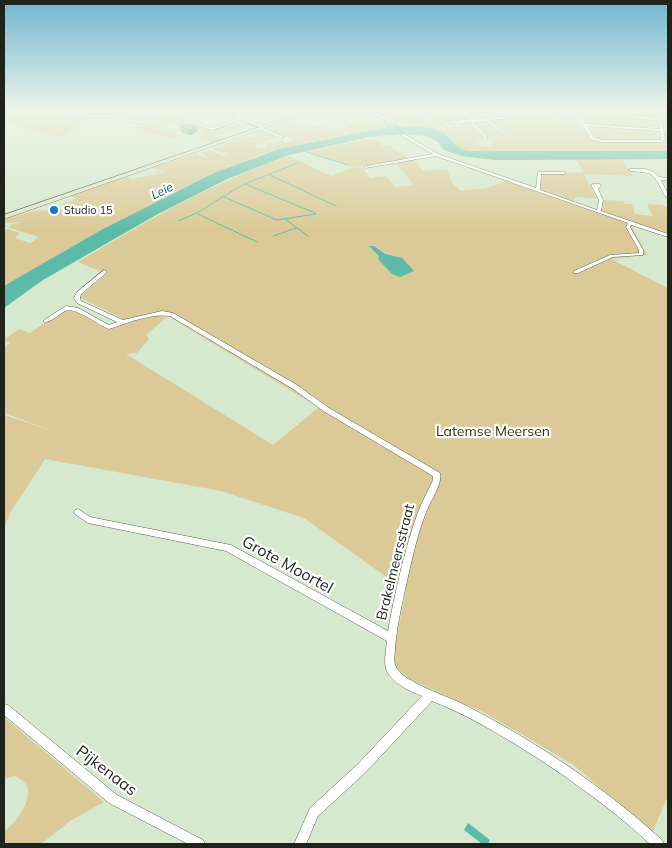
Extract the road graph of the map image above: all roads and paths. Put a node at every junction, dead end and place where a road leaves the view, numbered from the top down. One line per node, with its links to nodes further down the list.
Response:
1 (201, 151): 13 (main road)
2 (429, 151): 3 (street)
3 (436, 155): 4 (street); 10 (street)
4 (366, 167)
5 (631, 170): 7 (street)
6 (564, 173): 10 (street)
7 (658, 178): 8 (street); 11 (street)
8 (668, 179)
9 (596, 189): 12 (street)
10 (538, 190): 12 (street)
11 (667, 196)
12 (599, 212): 14 (street)
13 (4, 217)
14 (630, 223): 15 (street); 17 (street)
15 (668, 236)
16 (104, 272): 19 (street)
17 (576, 272)
18 (46, 321): 19 (street)
19 (122, 322): 21 (street, Brakelmeersstraat)
20 (78, 512): 21 (street, Grote Moortel)
21 (391, 638): 22 (street, Brakelmeersstraat)
22 (429, 696): 25 (street); 26 (street, Brakelmeersstraat)
23 (4, 709): 24 (street, Pijkenaas)
24 (199, 844)
25 (300, 844)
26 (658, 844)

